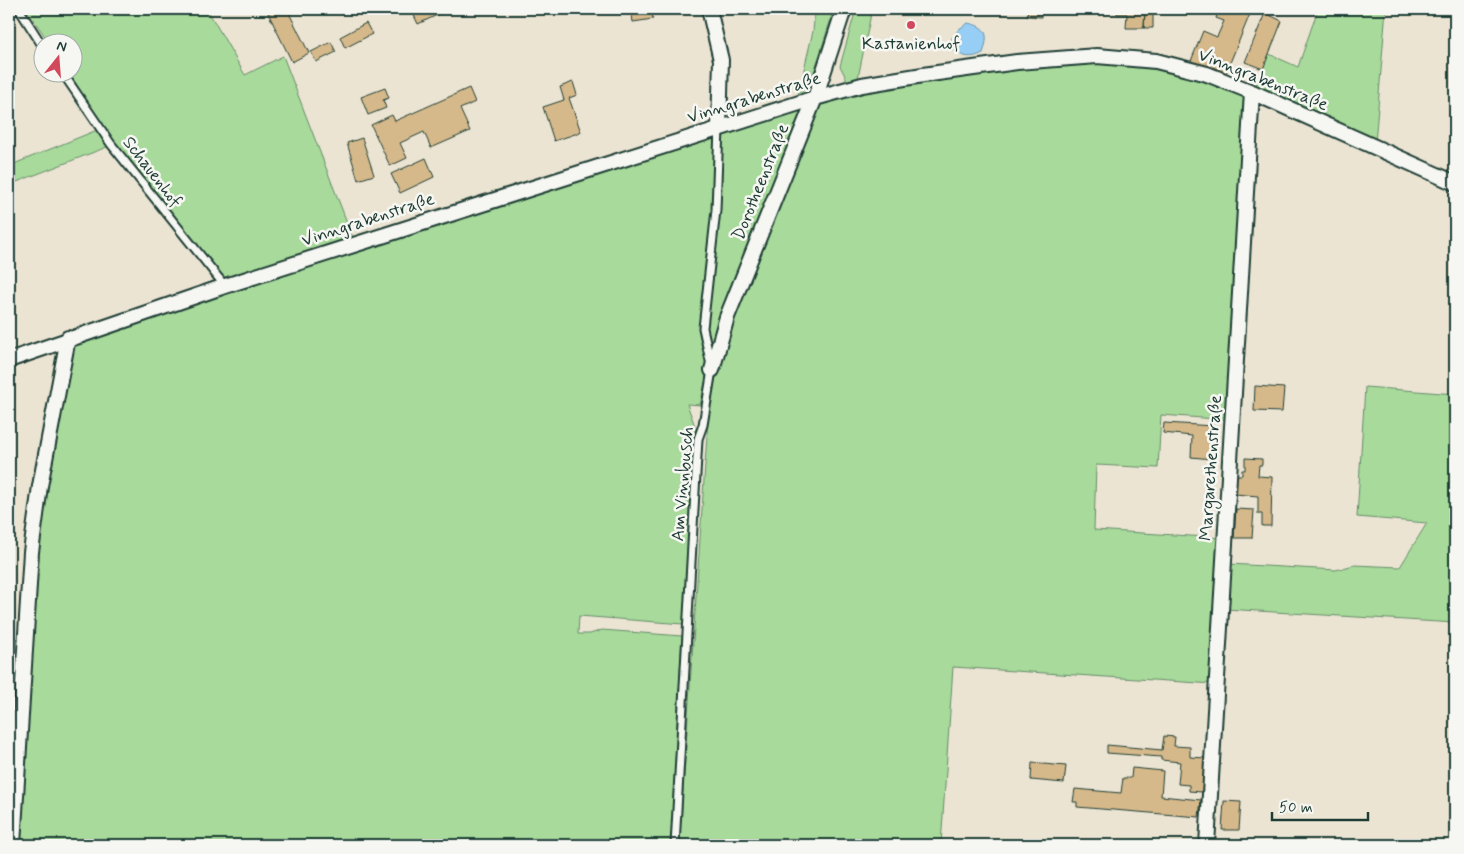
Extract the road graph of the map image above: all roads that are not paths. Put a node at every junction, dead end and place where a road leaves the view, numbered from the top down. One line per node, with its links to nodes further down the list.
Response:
1 (19, 9): 4 (lane)
2 (709, 9): 8 (street)
3 (844, 9): 7 (street, Dorotheenstraße)
4 (34, 32)
5 (69, 82): 10 (lane, Schauenhof)
6 (1252, 92): 7 (street, Vinngrabenstraße); 9 (street, Vinngrabenstraße); 16 (street, Margarethenstraße)
7 (815, 98): 8 (street, Vinngrabenstraße); 13 (street, Dorotheenstraße)
8 (720, 128): 10 (street, Vinngrabenstraße); 13 (lane, Am Vinnbusch)
9 (1455, 183)
10 (224, 286): 11 (street, Vinngrabenstraße)
11 (68, 338): 12 (street, Vinngrabenstraße); 14 (street)
12 (9, 360)
13 (712, 370): 15 (lane, Am Vinnbusch)
14 (14, 845)
15 (675, 845)
16 (1207, 845)

